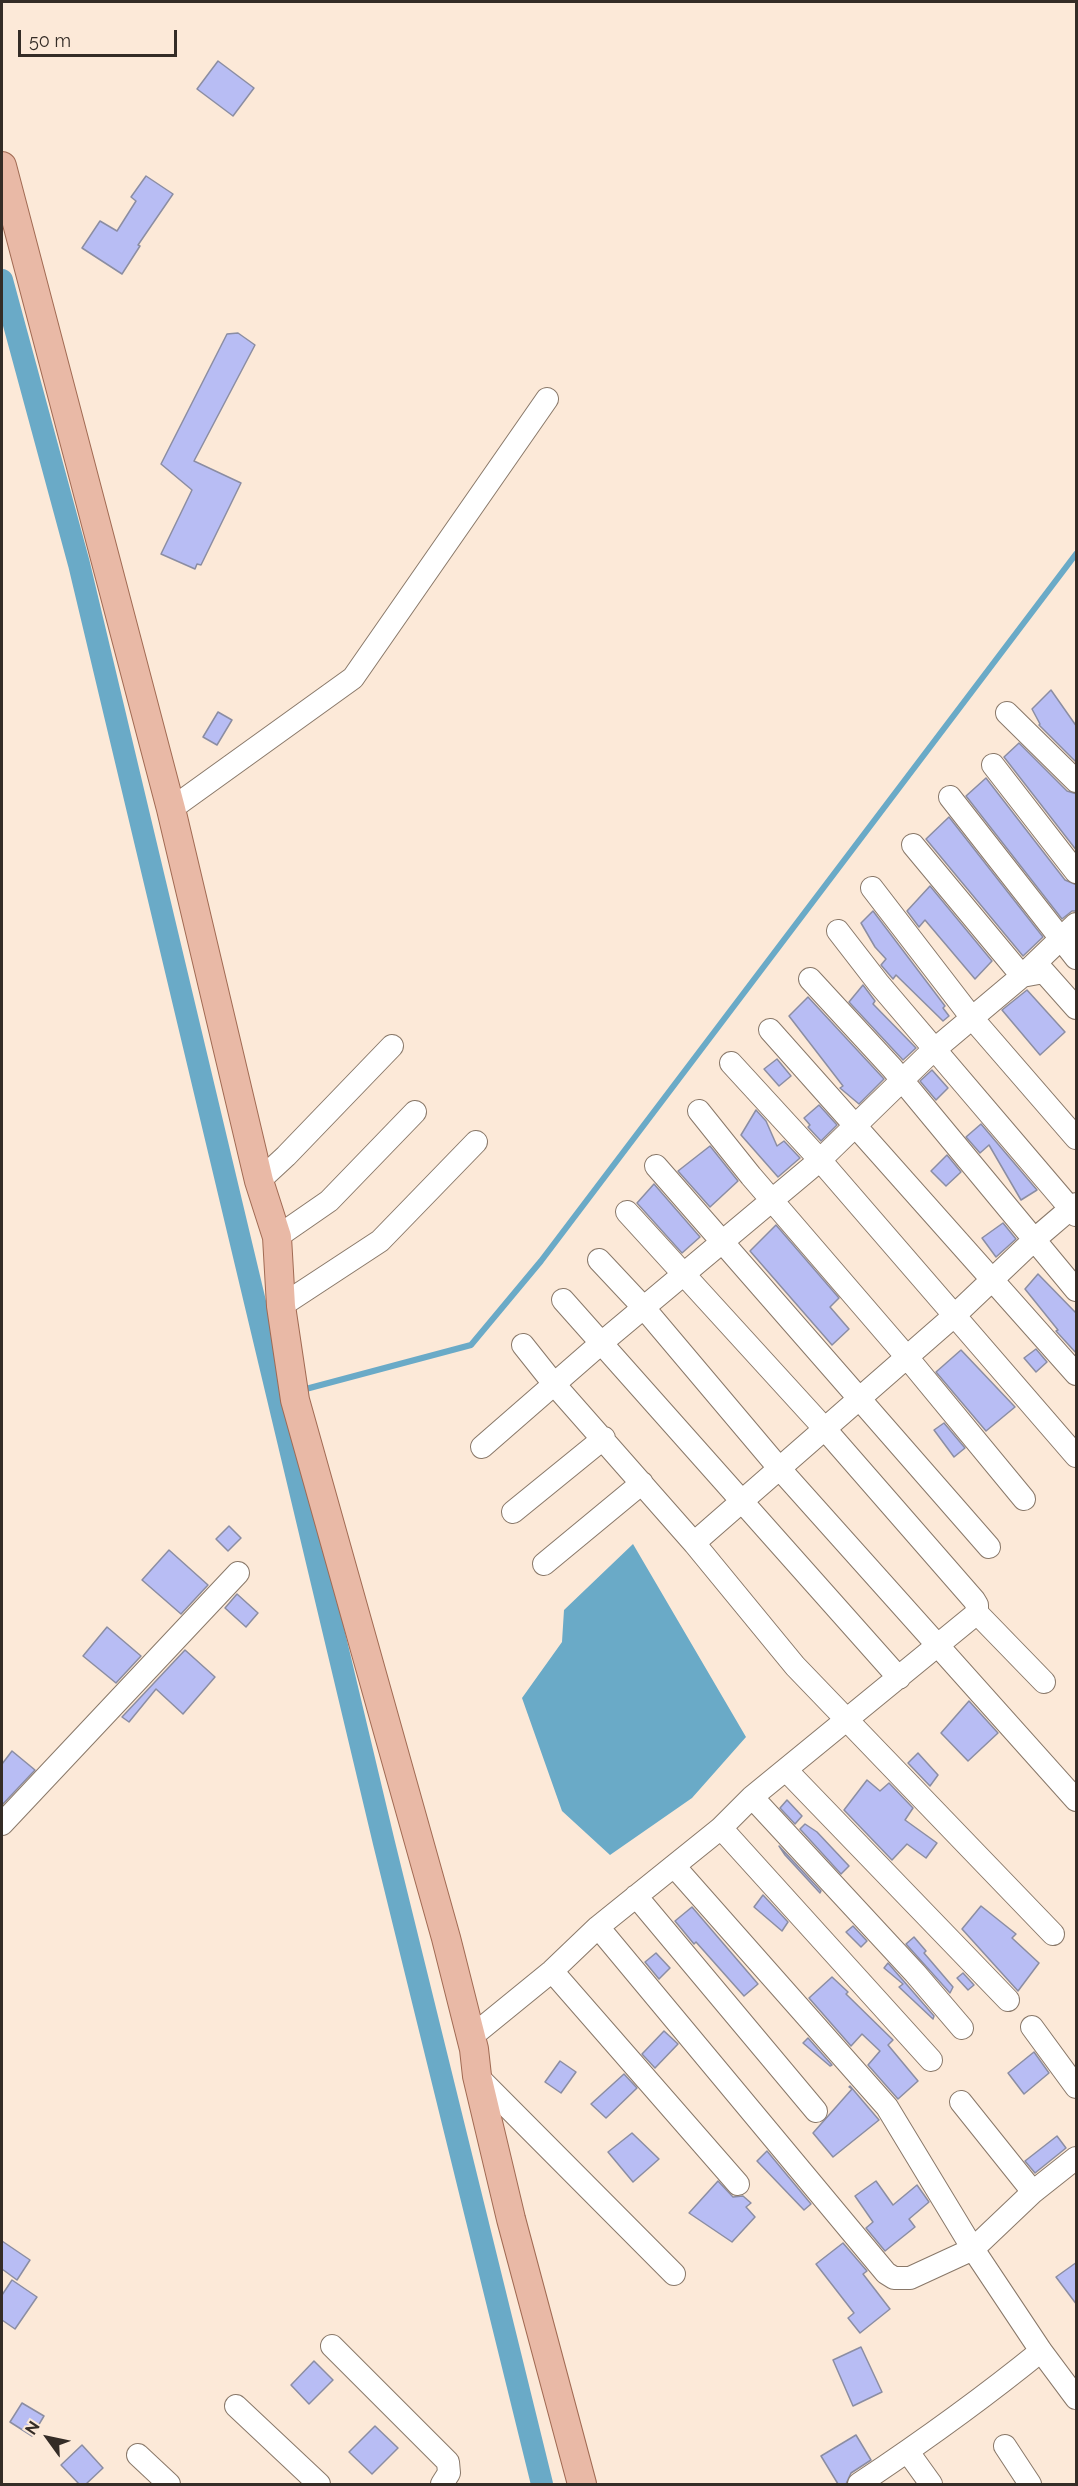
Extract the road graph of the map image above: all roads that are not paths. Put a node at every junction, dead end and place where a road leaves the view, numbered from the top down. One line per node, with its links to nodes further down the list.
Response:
1 (2, 166): 7 (main road)
2 (548, 399): 7 (street)
3 (1007, 713): 5 (street)
4 (993, 765): 9 (street)
5 (1077, 781)
6 (950, 796): 12 (street)
7 (171, 809): 30 (main road)
8 (913, 845): 14 (street)
9 (1077, 872)
10 (872, 888): 17 (street)
11 (838, 932): 20 (street)
12 (1069, 932): 13 (street); 14 (street)
13 (1077, 958)
14 (1022, 976): 16 (street); 17 (street)
15 (810, 979): 22 (street)
16 (1077, 1008)
17 (972, 1018): 20 (street); 26 (street)
18 (770, 1030): 25 (street)
19 (392, 1046): 30 (street)
20 (936, 1048): 22 (street); 32 (street)
21 (731, 1063): 28 (street)
22 (902, 1080): 25 (street); 35 (street)
23 (699, 1111): 31 (street)
24 (414, 1112): 34 (street)
25 (855, 1126): 28 (street); 39 (street)
26 (1077, 1138)
27 (476, 1142): 42 (street)
28 (820, 1160): 31 (street); 44 (street)
29 (656, 1166): 36 (street)
30 (259, 1181): 34 (main road)
31 (772, 1201): 36 (street); 47 (street)
32 (1075, 1209): 35 (street)
33 (627, 1212): 38 (street)
34 (277, 1237): 42 (main road)
35 (1035, 1239): 39 (street); 40 (street)
36 (724, 1242): 38 (street); 50 (street)
37 (599, 1260): 43 (street)
38 (683, 1274): 43 (street); 51 (street)
39 (993, 1279): 44 (street); 48 (street)
40 (1077, 1290)
41 (563, 1300): 45 (street)
42 (280, 1306): 82 (main road)
43 (644, 1308): 45 (street); 55 (street)
44 (955, 1315): 47 (street); 54 (street)
45 (601, 1342): 49 (street); 58 (street)
46 (523, 1345): 49 (street)
47 (906, 1356): 50 (street); 57 (street)
48 (1077, 1374)
49 (554, 1384): 52 (street); 53 (street)
50 (858, 1397): 51 (street); 61 (street)
51 (824, 1428): 55 (street); 64 (street)
52 (604, 1438): 56 (street); 59 (street)
53 (482, 1447)
54 (1076, 1456)
55 (779, 1468): 58 (street); 65 (street)
56 (642, 1483): 60 (street); 62 (street)
57 (1024, 1499)
58 (744, 1501): 60 (street); 66 (street)
59 (513, 1512)
60 (694, 1543): 68 (street)
61 (989, 1547)
62 (544, 1564)
63 (238, 1573): 72 (street)
64 (977, 1613): 65 (street); 67 (street)
65 (936, 1645): 66 (street); 71 (street)
66 (899, 1678): 68 (street)
67 (1044, 1682)
68 (846, 1721): 69 (street); 77 (street)
69 (786, 1770): 70 (street); 79 (street)
70 (752, 1797): 73 (street); 81 (street)
71 (1077, 1800)
72 (2, 1824)
73 (721, 1828): 74 (street); 83 (street)
74 (674, 1866): 75 (street); 91 (street)
75 (636, 1896): 76 (street); 87 (street)
76 (598, 1927): 78 (street); 91 (street)
77 (1053, 1934)
78 (552, 1971): 82 (street); 89 (street)
79 (1008, 2000)
80 (1032, 2027): 85 (street)
81 (962, 2028)
82 (471, 2037): 84 (main road)
83 (931, 2060)
84 (477, 2076): 92 (street); 103 (main road)
85 (1077, 2087)
86 (961, 2102): 90 (street)
87 (816, 2111)
88 (1077, 2158): 90 (street)
89 (738, 2184)
90 (1033, 2193): 91 (street)
91 (973, 2249): 94 (street)
92 (674, 2274)
93 (332, 2346): 102 (street)
94 (1041, 2350): 95 (street); 98 (street)
95 (1077, 2398)
96 (236, 2406): 101 (street)
97 (1005, 2446): 106 (street)
98 (908, 2452): 104 (street); 105 (street)
99 (138, 2456): 100 (street)
100 (169, 2484)
101 (319, 2484)
102 (442, 2484)
103 (582, 2484)
104 (859, 2484)
105 (931, 2484)
106 (1030, 2484)

